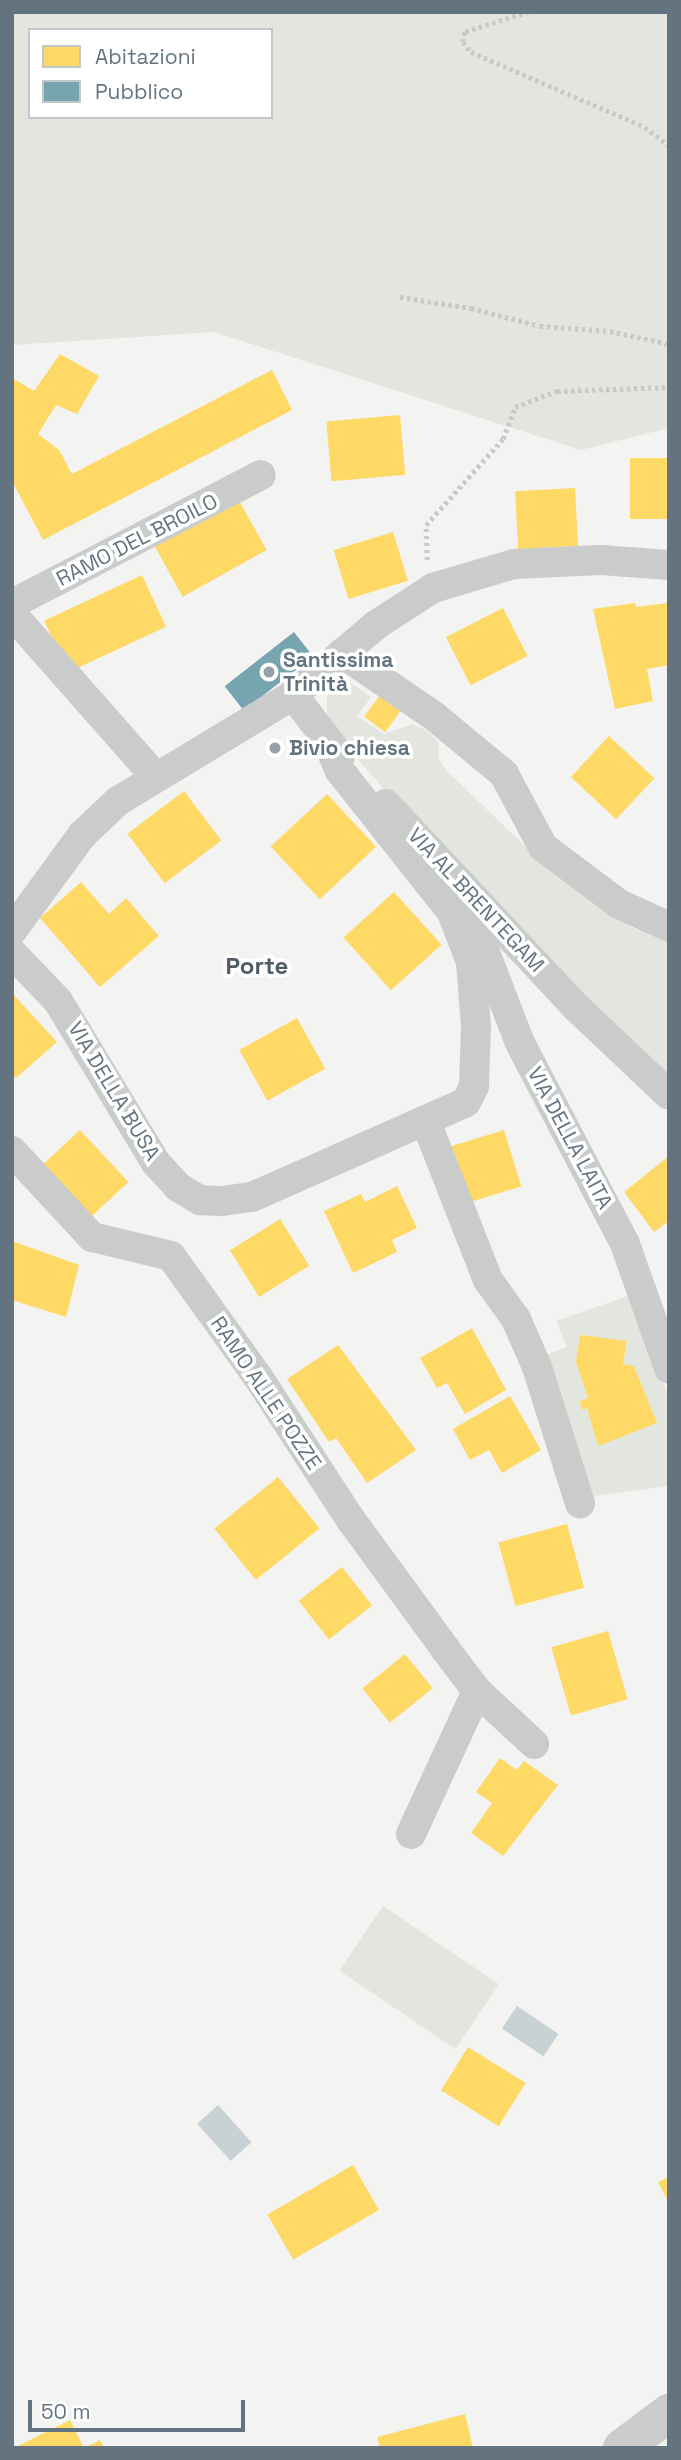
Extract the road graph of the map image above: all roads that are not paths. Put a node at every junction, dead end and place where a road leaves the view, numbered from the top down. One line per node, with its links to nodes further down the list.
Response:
1 (261, 475): 3 (street, RAMO DEL BROILO)
2 (669, 565): 5 (street)
3 (12, 604)
4 (12, 614): 8 (street)
5 (342, 653): 6 (street); 10 (street)
6 (292, 695): 7 (street, VIA AL BRENTEGAM); 8 (street)
7 (328, 743): 9 (street); 13 (street, VIA AL BRENTEGAM)
8 (155, 776): 11 (street)
9 (454, 918): 14 (street, VIA DELLA BUSA); 16 (street, VIA DELLA LAITA)
10 (669, 927)
11 (12, 931)
12 (12, 953): 14 (street, VIA DELLA BUSA)
13 (669, 1095)
14 (426, 1122): 17 (street)
15 (12, 1151): 18 (street, RAMO ALLE POZZE)
16 (669, 1368)
17 (580, 1503)
18 (477, 1691): 19 (street, RAMO ALLE POZZE); 20 (street)
19 (534, 1744)
20 (411, 1834)
21 (669, 2413): 22 (street)
22 (622, 2448)

